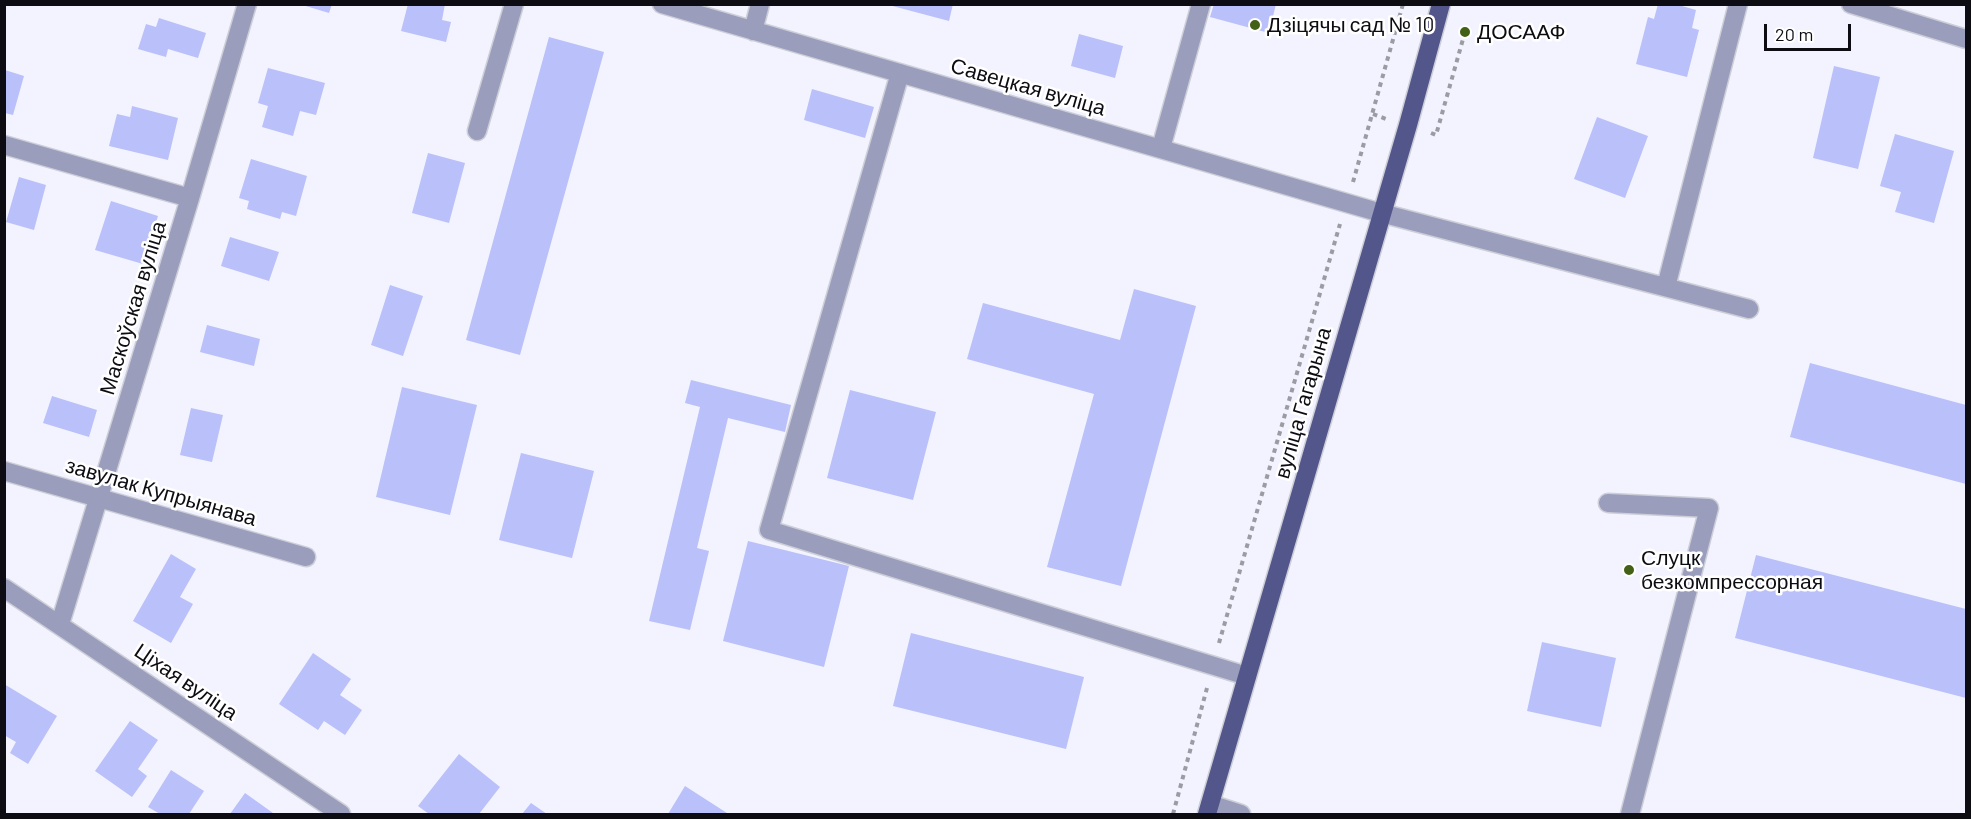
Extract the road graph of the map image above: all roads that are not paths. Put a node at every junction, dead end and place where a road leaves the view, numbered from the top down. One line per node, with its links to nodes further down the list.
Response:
1 (247, 4): 15 (street, Маскоўская вуліца)
2 (514, 4): 12 (street)
3 (662, 4): 9 (street, Савецкая вуліца)
4 (760, 4): 9 (street)
5 (1201, 4): 14 (street)
6 (1441, 4): 16 (main road, вуліца Гагарына)
7 (1738, 4): 17 (street)
8 (1851, 4): 10 (street)
9 (753, 31): 11 (street, Савецкая вуліца)
10 (1966, 39)
11 (900, 74): 14 (street, Савецкая вуліца); 25 (street)
12 (477, 131)
13 (4, 145): 15 (street)
14 (1161, 148): 16 (street, Савецкая вуліца)
15 (190, 198): 20 (street, Маскоўская вуліца)
16 (1381, 213): 17 (street, Савецкая вуліца); 25 (main road, вуліца Гагарына)
17 (1666, 287): 18 (street, Савецкая вуліца)
18 (1749, 309)
19 (4, 471): 20 (street, завулак Купрыянава)
20 (99, 499): 22 (street, завулак Купрыянава); 24 (street, Маскоўская вуліца)
21 (1608, 503): 29 (street)
22 (306, 557)
23 (4, 588): 24 (street, Ціхая вуліца)
24 (60, 624): 27 (street, Ціхая вуліца)
25 (1247, 676): 26 (main road, вуліца Гагарына)
26 (1209, 809): 28 (street)
27 (341, 814)
28 (1241, 814)
29 (1630, 814)

